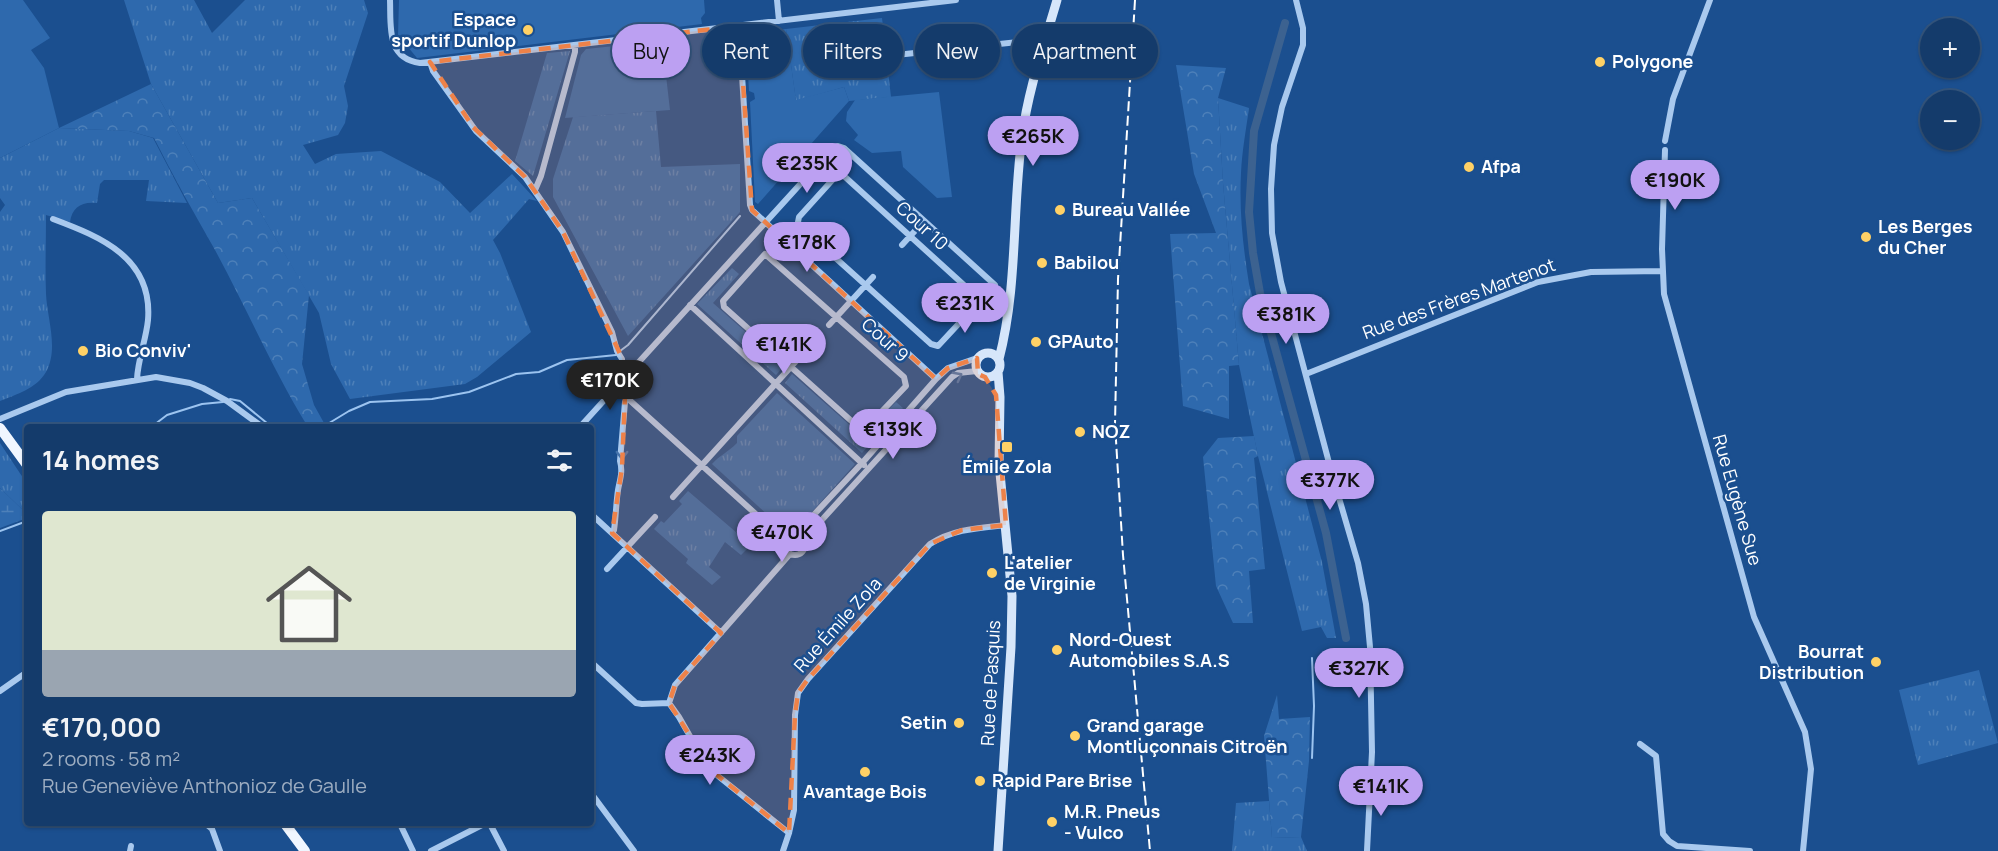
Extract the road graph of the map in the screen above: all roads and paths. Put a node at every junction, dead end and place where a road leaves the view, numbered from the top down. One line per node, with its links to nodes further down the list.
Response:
1 (390, 0): 14 (street)
2 (777, 0): 7 (street)
3 (956, 0): 7 (street)
4 (1057, 0): 9 (main road)
5 (1710, 0): 17 (street)
6 (1297, 4): 41 (street)
7 (779, 21): 8 (street)
8 (755, 24)
9 (1050, 24)
10 (702, 30): 12 (street)
11 (1012, 43): 13 (street)
12 (575, 45): 14 (street); 19 (street)
13 (903, 54)
14 (430, 62): 19 (street)
15 (742, 78): 22 (street)
16 (1034, 78): 33 (main road)
17 (1665, 141)
18 (1665, 150): 25 (street, Rue Eugène Sue)
19 (535, 190): 43 (street)
20 (53, 219): 44 (street)
21 (924, 221): 22 (street); 23 (street); 28 (street)
22 (764, 223): 29 (street); 30 (street)
23 (910, 236): 24 (street); 27 (street, Cour 10); 27 (street, Cour 10)
24 (902, 244)
25 (1662, 271): 41 (street, Rue des Frères Martenot); 92 (street, Rue Eugène Sue)
26 (873, 277): 27 (street)
27 (866, 285): 29 (street)
28 (995, 285)
29 (850, 301): 31 (street); 45 (street)
30 (690, 306): 43 (street); 46 (street)
31 (837, 316): 32 (street); 38 (street, Cour 9); 38 (street, Cour 9)
32 (829, 325)
33 (1005, 333): 35 (main road); 37 (main road)
34 (807, 350): 38 (street)
35 (989, 353): 36 (main road); 37 (main road)
36 (977, 358): 39 (main road); 45 (street)
37 (999, 359): 40 (main road)
38 (791, 367): 46 (street)
39 (977, 371): 42 (main road); 57 (street, one-way to 39)
40 (998, 372): 42 (main road); 49 (main road, Rue de Pasquis)
41 (1306, 374): 90 (street)
42 (985, 377): 49 (main road, Rue de Pasquis)
43 (623, 378): 47 (street)
44 (137, 379): 50 (street); 51 (street)
45 (936, 379): 55 (street)
46 (776, 384): 55 (street); 56 (street)
47 (615, 387): 48 (street); 52 (street)
48 (627, 397): 56 (street); 62 (street, one-way to 62)
49 (999, 410): 61 (main road, Rue de Pasquis)
50 (0, 420)
51 (259, 424)
52 (583, 424)
53 (0, 428): 54 (main road)
54 (24, 461)
55 (863, 462): 57 (street); 63 (street)
56 (702, 465): 58 (street); 64 (street)
57 (868, 468): 65 (street)
58 (673, 497)
59 (594, 517): 62 (street)
60 (655, 517): 66 (street)
61 (1006, 525): 81 (street, Rue Émile Zola); 89 (main road, Rue de Pasquis)
62 (612, 533): 66 (street)
63 (795, 535): 64 (street); 65 (street)
64 (786, 539): 67 (street)
65 (805, 542): 67 (street)
66 (628, 548): 68 (street); 69 (street)
67 (790, 554): 69 (street)
68 (607, 569)
69 (721, 633): 73 (street)
70 (594, 665): 73 (street)
71 (24, 674): 72 (street)
72 (0, 691)
73 (669, 704): 81 (street)
74 (1641, 744): 91 (street)
75 (594, 796): 87 (street)
76 (208, 826): 82 (street)
77 (286, 826): 83 (main road)
78 (401, 826): 84 (street)
79 (480, 826): 85 (street)
80 (491, 826): 86 (street)
81 (789, 833): 88 (street, Rue Émile Zola)
82 (220, 851)
83 (305, 851)
84 (413, 851)
85 (431, 851)
86 (504, 851)
87 (634, 851)
88 (783, 851)
89 (998, 851)
90 (1367, 851)
91 (1750, 851)
92 (1803, 851)

